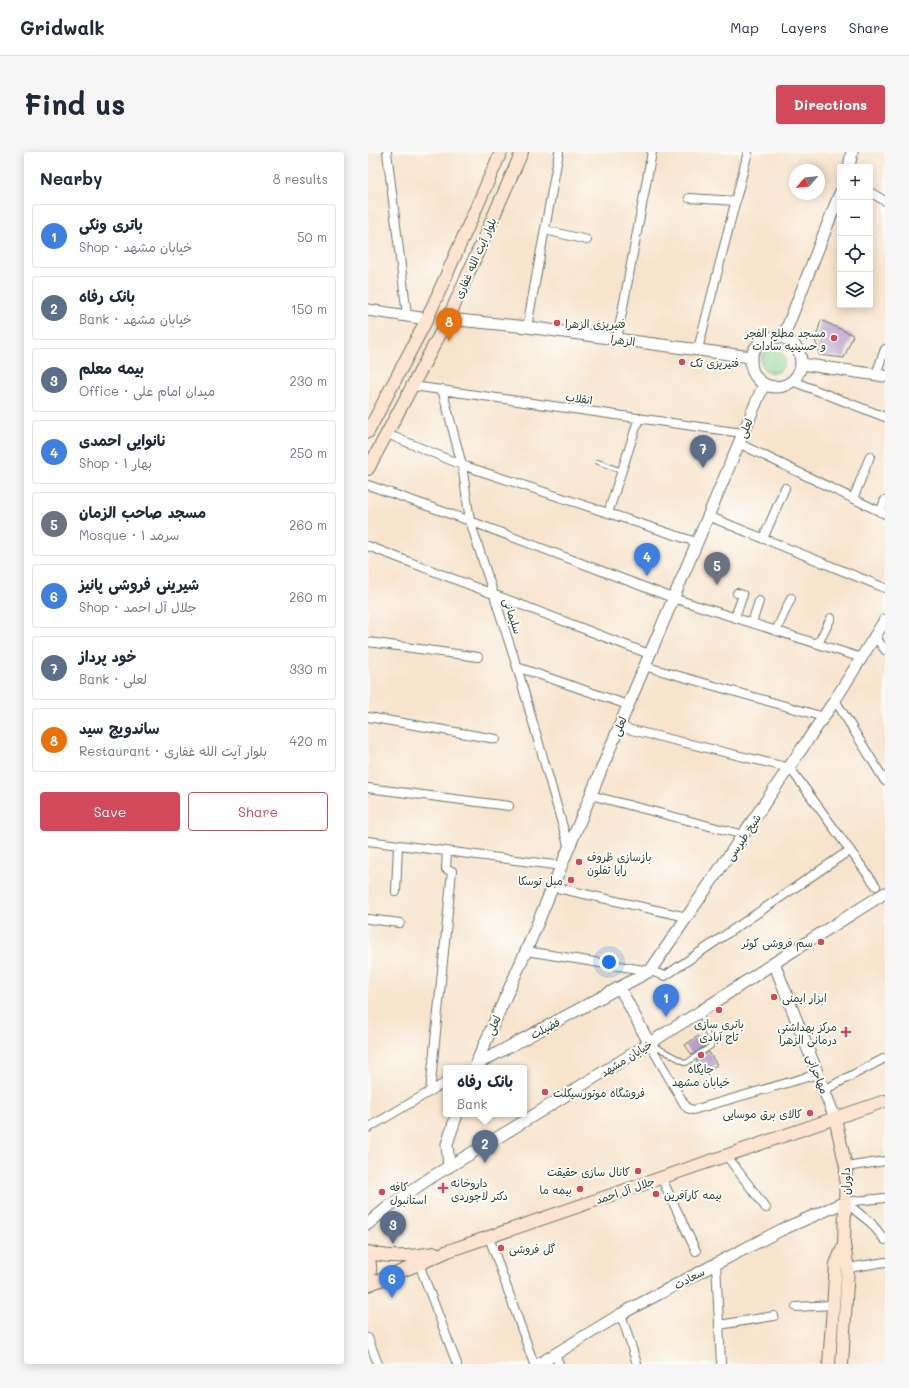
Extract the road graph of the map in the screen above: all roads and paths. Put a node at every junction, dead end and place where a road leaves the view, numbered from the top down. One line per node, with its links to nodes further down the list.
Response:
1 (387, 152): 17 (street)
2 (501, 152): 18 (main road, بلوار آیت الله غفاری)
3 (522, 152): 19 (main road, بلوار آیت الله غفاری)
4 (560, 152): 14 (street)
5 (652, 152): 22 (street)
6 (748, 152): 12 (street)
7 (852, 152): 8 (street)
8 (850, 164)
9 (873, 194): 13 (street)
10 (689, 198): 12 (street)
11 (837, 200): 21 (street)
12 (736, 201): 23 (street)
13 (885, 201)
14 (545, 230): 15 (street); 20 (street)
15 (587, 240)
16 (368, 310): 17 (street)
17 (407, 315): 18 (street)
18 (427, 319): 34 (main road, بلوار آیت الله غفاری)
19 (448, 319): 20 (street, الزهرا); 30 (main road, بلوار آیت الله غفاری)
20 (527, 327): 22 (street, الزهرا)
21 (783, 338): 25 (street); 26 (street)
22 (617, 339): 23 (street, الزهرا)
23 (698, 349): 25 (street, الزهرا)
24 (885, 349): 27 (street)
25 (751, 357): 29 (street)
26 (801, 364): 27 (street); 28 (street)
27 (880, 375)
28 (792, 381): 29 (street); 32 (street)
29 (764, 384): 36 (street, لعلی)
30 (413, 386): 31 (street, انقلاب); 35 (main road, بلوار آیت الله غفاری)
31 (442, 389): 33 (street, انقلاب); 39 (street, سلیمانی)
32 (885, 417)
33 (639, 418): 36 (street, انقلاب); 41 (street)
34 (368, 432)
35 (387, 434): 39 (street); 40 (main road, بلوار آیت الله غفاری)
36 (740, 438): 44 (street, انقلاب); 48 (street, لعلی)
37 (870, 456): 44 (street)
38 (598, 462): 41 (lane)
39 (462, 465): 46 (street); 49 (street, سلیمانی)
40 (368, 469)
41 (622, 471): 46 (street)
42 (368, 485): 49 (street)
43 (785, 488): 50 (street)
44 (853, 498): 47 (street, انقلاب)
45 (885, 500): 47 (street)
46 (608, 513): 51 (street)
47 (883, 513)
48 (708, 516): 50 (street); 51 (street, لعلی)
49 (470, 521): 55 (street, سلیمانی); 56 (street)
50 (763, 538): 53 (street)
51 (696, 542): 56 (street, لعلی)
52 (368, 546): 55 (street)
53 (885, 588)
54 (737, 593): 59 (street)
55 (495, 594): 68 (street); 72 (street, سلیمانی)
56 (673, 598): 59 (street); 68 (street, لعلی)
57 (791, 598): 63 (street)
58 (759, 600): 62 (street)
59 (735, 617): 62 (street)
60 (831, 618): 66 (street)
61 (885, 620): 64 (street, شیخ طبرسی)
62 (752, 623): 63 (street)
63 (776, 630): 66 (street)
64 (875, 636): 67 (street); 70 (street, شیخ طبرسی)
65 (368, 642): 69 (street)
66 (818, 644): 70 (street)
67 (885, 650)
68 (649, 654): 71 (street, لعلی)
69 (478, 658)
70 (862, 658): 73 (street, شیخ طبرسی)
71 (644, 666): 74 (street, لعلی); 76 (street)
72 (517, 667): 74 (street); 87 (street, سلیمانی)
73 (835, 700): 76 (street, شیخ طبرسی); 80 (street)
74 (628, 705): 77 (street, لعلی)
75 (368, 717): 78 (street)
76 (824, 717): 79 (street, شیخ طبرسی)
77 (618, 727): 79 (street); 82 (street, لعلی)
78 (496, 739)
79 (790, 768): 84 (street, شیخ طبرسی); 88 (street)
80 (885, 781)
81 (368, 788): 83 (street)
82 (590, 795): 84 (street); 87 (street, لعلی)
83 (509, 806)
84 (744, 834): 94 (street, شیخ طبرسی)
85 (368, 841): 86 (street)
86 (398, 845): 89 (street); 93 (street)
87 (569, 848): 90 (street, لعلی)
88 (850, 850): 92 (street); 99 (street)
89 (447, 851): 90 (street); 109 (street)
90 (562, 866): 91 (street, لعلی)
91 (553, 887): 94 (street); 97 (street, لعلی)
92 (880, 889): 98 (street, خیابان مشهد)
93 (396, 892)
94 (687, 917): 99 (street, شیخ طبرسی)
95 (368, 920): 96 (street)
96 (400, 923)
97 (526, 951): 99 (street); 104 (street, لعلی)
98 (774, 962): 101 (street, خیابان مشهد); 106 (street, مهاجرانی)
99 (650, 972): 100 (street, شیخ طبرسی)
100 (620, 988): 102 (street); 105 (street, فضیلت)
101 (701, 1011): 102 (street, خیابان مشهد); 102 (lane)
102 (649, 1043): 106 (street); 116 (street, خیابان مشهد)
103 (885, 1058): 108 (street)
104 (474, 1065)
105 (477, 1065)
106 (818, 1074): 108 (street, مهاجرانی)
107 (443, 1084): 109 (street)
108 (824, 1090): 112 (street, مهاجرانی)
109 (430, 1092): 113 (street)
110 (885, 1101): 112 (main road, جلال آل احمد)
111 (456, 1117): 116 (street)
112 (835, 1118): 114 (main road, جلال آل احمد); 117 (main road, داوران)
113 (368, 1128)
114 (726, 1155): 118 (main road, جلال آل احمد); 121 (street)
115 (885, 1161): 117 (street)
116 (449, 1167): 122 (street, خیابان مشهد)
117 (846, 1167): 120 (main road, داوران)
118 (661, 1178): 123 (main road, جلال آل احمد); 127 (street)
119 (885, 1198): 120 (street)
120 (845, 1202): 124 (street); 125 (main road, داوران); 131 (street, سعادت)
121 (766, 1208)
122 (368, 1224)
123 (489, 1236): 126 (main road, جلال آل احمد); 145 (street)
124 (885, 1240)
125 (844, 1245): 133 (main road, داوران); 136 (main road, داوران)
126 (448, 1251): 128 (main road); 132 (main road, جلال آل احمد)
127 (696, 1251)
128 (368, 1252)
129 (368, 1256): 134 (main road)
130 (885, 1262): 133 (street)
131 (716, 1263): 138 (street, سعادت); 140 (street)
132 (419, 1264): 135 (main road, جلال آل احمد); 144 (street)
133 (848, 1268): 150 (main road, داوران)
134 (368, 1278)
135 (368, 1285)
136 (833, 1306): 137 (street); 149 (main road, داوران)
137 (796, 1307)
138 (621, 1314): 142 (street, سعادت); 147 (street)
139 (774, 1316): 140 (street)
140 (719, 1325): 148 (street)
141 (368, 1338): 143 (street)
142 (557, 1359): 146 (street, سعادت)
143 (378, 1364)
144 (457, 1364)
145 (534, 1364)
146 (539, 1364)
147 (638, 1364)
148 (721, 1364)
149 (828, 1364)
150 (842, 1364)

